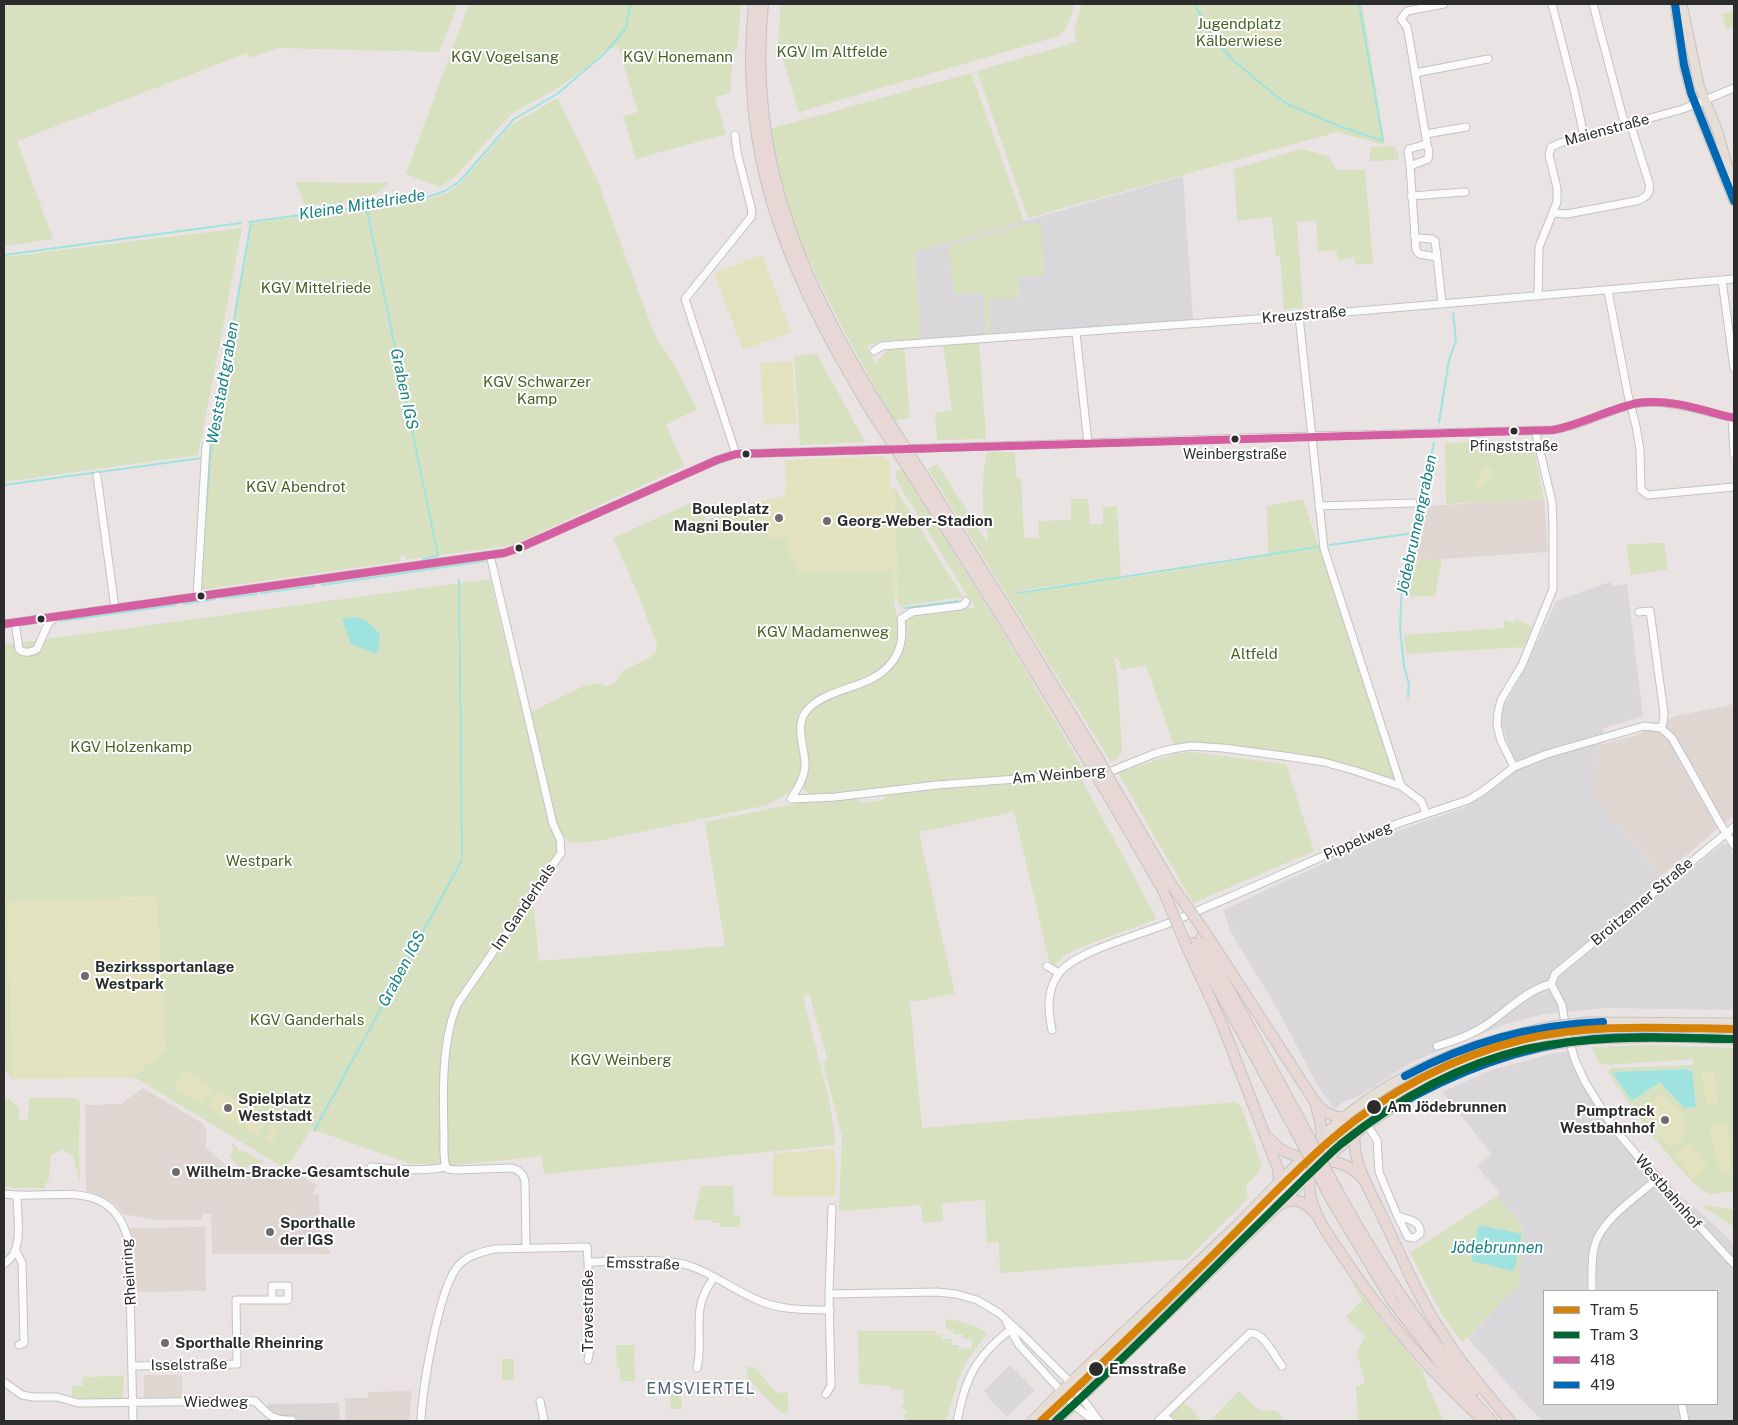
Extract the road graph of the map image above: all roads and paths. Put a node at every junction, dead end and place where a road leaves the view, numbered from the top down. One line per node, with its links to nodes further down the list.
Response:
1 (754, 4): 12 (highway)
2 (763, 4): 12 (highway)
3 (1444, 4): 9 (street)
4 (1552, 4): 17 (street)
5 (1592, 4): 13 (street)
6 (1675, 4): 11 (main road)
7 (1682, 4): 11 (main road)
8 (1488, 59): 9 (street)
9 (1416, 72): 15 (street)
10 (1734, 88): 11 (street, Maienstraße)
11 (1700, 102): 13 (street, Maienstraße); 20 (main road); 23 (main road)
12 (758, 116): 63 (highway, bridge)
13 (1627, 124): 17 (street, Maienstraße); 24 (street)
14 (1466, 126): 15 (street)
15 (1426, 134): 18 (street)
16 (735, 135): 42 (street)
17 (1584, 136): 24 (street, Maienstraße)
18 (1427, 144): 19 (street); 19 (street)
19 (1410, 166): 22 (street)
20 (1734, 183)
21 (1465, 192): 22 (street)
22 (1411, 196): 25 (street)
23 (1734, 201)
24 (1553, 213): 30 (street, Maienstraße)
25 (1414, 235): 26 (street); 26 (street)
26 (1437, 257): 31 (street)
27 (1734, 279): 28 (street, Kreuzstraße)
28 (1722, 280): 29 (street, Kreuzstraße); 35 (street)
29 (1608, 291): 30 (street, Kreuzstraße); 36 (street)
30 (1538, 296): 31 (street, Kreuzstraße)
31 (1442, 304): 32 (street, Kreuzstraße)
32 (1299, 316): 33 (street, Kreuzstraße); 39 (street)
33 (1076, 333): 34 (street, Kreuzstraße); 40 (street)
34 (874, 351)
35 (1734, 368)
36 (1631, 405): 37 (street); 38 (street); 45 (street)
37 (1733, 418): 43 (street)
38 (1535, 430): 39 (street); 57 (street)
39 (1312, 436): 40 (street); 47 (street)
40 (1088, 443): 42 (street)
41 (206, 446): 49 (street)
42 (736, 454): 48 (street)
43 (1734, 454)
44 (97, 476): 51 (street)
45 (1734, 487)
46 (1413, 502): 47 (street)
47 (1319, 506): 58 (street)
48 (490, 555): 49 (street); 83 (street, Im Ganderhals)
49 (197, 597): 51 (street)
50 (966, 601): 58 (street, Am Weinberg)
51 (115, 608): 53 (street)
52 (1639, 612): 56 (street)
53 (56, 616): 54 (street); 54 (street)
54 (15, 622): 55 (street)
55 (4, 624)
56 (1661, 728): 57 (street, Pippelweg); 61 (street)
57 (1514, 767): 59 (street, Pippelweg)
58 (1401, 786): 59 (street, Am Weinberg)
59 (1426, 813): 66 (street, Pippelweg)
60 (1734, 827): 61 (street, Broitzemer Straße)
61 (1726, 833): 62 (street); 67 (street, Broitzemer Straße)
62 (1734, 845)
63 (1167, 887): 64 (highway, bridge); 64 (highway, bridge)
64 (1197, 941): 72 (highway); 76 (highway); 91 (highway, bridge)
65 (1047, 966): 66 (street)
66 (1059, 973): 69 (street)
67 (1551, 982): 71 (street, Broitzemer Straße); 86 (street, Westbahnhof)
68 (1734, 1023): 73 (main road, bridge)
69 (1052, 1030)
70 (1734, 1039): 74 (main road, bridge)
71 (1437, 1046)
72 (1315, 1102): 73 (highway); 78 (highway)
73 (1344, 1118): 75 (main road)
74 (1367, 1124): 77 (main road); 95 (street)
75 (1330, 1130): 78 (main road); 79 (main road)
76 (1265, 1133): 80 (highway); 87 (highway)
77 (1355, 1134): 79 (main road); 88 (highway)
78 (1321, 1139): 80 (main road); 81 (highway)
79 (1342, 1146): 82 (main road)
80 (1302, 1158): 81 (highway); 87 (main road)
81 (1314, 1159): 82 (highway); 85 (highway)
82 (1327, 1159): 85 (main road); 88 (highway)
83 (446, 1166): 84 (street); 96 (street)
84 (370, 1167)
85 (1310, 1175): 92 (main road); 94 (highway)
86 (1657, 1179): 100 (street, Westbahnhof); 102 (street)
87 (1279, 1182): 113 (main road)
88 (1367, 1184): 134 (highway)
89 (4, 1194): 90 (street, Rheinring)
90 (16, 1195): 97 (street); 109 (street, Rheinring)
91 (1334, 1195): 132 (highway); 133 (highway)
92 (1279, 1205): 94 (highway); 116 (main road)
93 (832, 1208): 103 (street)
94 (1316, 1214): 131 (highway)
95 (1397, 1215)
96 (526, 1248): 98 (street, Emsstraße); 124 (street, Emsstraße)
97 (16, 1251): 99 (street); 107 (street)
98 (588, 1262): 101 (street, Emsstraße); 108 (street, Travestraße)
99 (4, 1264)
100 (1734, 1264)
101 (714, 1277): 105 (street, Emsstraße); 111 (street)
102 (1592, 1290)
103 (829, 1294): 105 (street); 106 (street)
104 (272, 1300): 109 (street, Isselstraße)
105 (830, 1310): 115 (street)
106 (1013, 1328): 113 (street); 114 (street); 126 (street)
107 (19, 1345)
108 (588, 1360)
109 (132, 1366): 118 (street, Rheinring)
110 (1282, 1366): 121 (street)
111 (697, 1368)
112 (4, 1382): 118 (street, Wiedweg)
113 (1071, 1382): 114 (main road); 116 (street)
114 (1062, 1390): 119 (street); 127 (main road)
115 (826, 1394)
116 (1082, 1397): 119 (main road); 130 (street)
117 (540, 1401): 125 (street)
118 (133, 1403): 122 (street, Wiedweg); 123 (street, Rheinring)
119 (1074, 1405): 128 (main road); 129 (street)
120 (1682, 1405): 135 (street)
121 (1164, 1419)
122 (292, 1420)
123 (134, 1421)
124 (421, 1421)
125 (544, 1421)
126 (956, 1421)
127 (1032, 1421)
128 (1057, 1421)
129 (1094, 1421)
130 (1099, 1421)
131 (1484, 1421)
132 (1492, 1421)
133 (1505, 1421)
134 (1510, 1421)
135 (1685, 1421)

